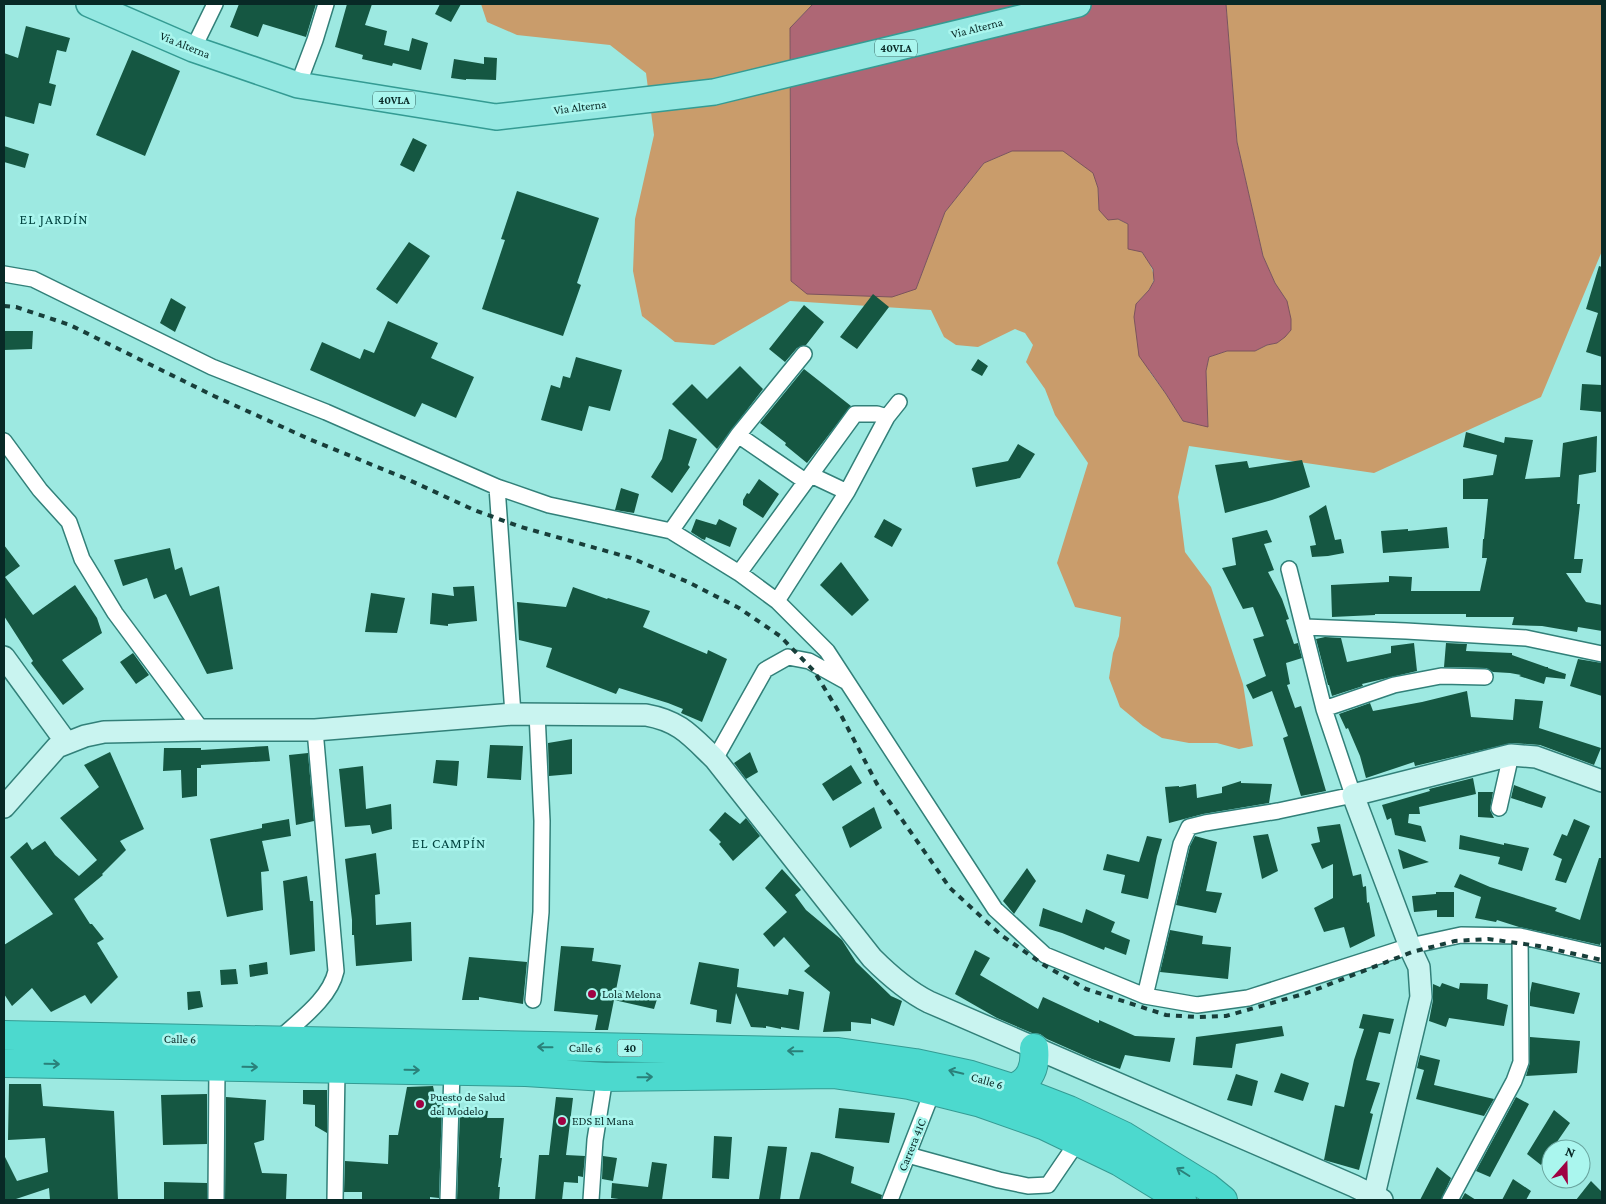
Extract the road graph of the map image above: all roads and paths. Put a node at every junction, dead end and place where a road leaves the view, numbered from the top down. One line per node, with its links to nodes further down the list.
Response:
1 (89, 4): 5 (main road, Via Alterna / 40VLA)
2 (216, 4): 5 (street)
3 (326, 4): 6 (street)
4 (1078, 4): 6 (main road, Via Alterna / 40VLA)
5 (193, 49): 6 (main road, Via Alterna / 40VLA)
6 (298, 84)
7 (4, 274): 14 (street)
8 (804, 354): 11 (street)
9 (899, 402): 10 (street)
10 (887, 417): 13 (street); 15 (street)
11 (738, 435): 13 (street); 16 (street)
12 (4, 441): 28 (street)
13 (808, 478): 15 (street); 18 (street)
14 (497, 487): 16 (street); 27 (street)
15 (847, 492): 19 (street)
16 (671, 530): 18 (street)
17 (1289, 569): 20 (street)
18 (739, 573): 19 (street)
19 (777, 601): 24 (street)
20 (1305, 627): 21 (street); 25 (street)
21 (1602, 654)
22 (4, 657): 30 (main road)
23 (1485, 677): 25 (street)
24 (848, 682): 32 (street); 40 (street)
25 (1324, 709): 34 (street)
26 (537, 713): 27 (main road); 32 (main road); 41 (street)
27 (513, 714): 29 (main road)
28 (202, 730): 29 (main road); 30 (main road)
29 (315, 730): 43 (street)
30 (66, 742): 35 (main road)
31 (1511, 755): 33 (main road); 34 (main road); 36 (street)
32 (715, 759): 44 (main road)
33 (1602, 781)
34 (1353, 795): 38 (main road); 40 (street)
35 (4, 806)
36 (1499, 808)
37 (1520, 936): 38 (street); 39 (street); 63 (street)
38 (1410, 946): 40 (street); 55 (main road)
39 (1602, 955)
40 (1145, 996)
41 (533, 1000)
42 (4, 1035): 43 (highway, Calle 6 / 40)
43 (277, 1041): 50 (highway, Calle 6 / 40, one-way to 43)
44 (1034, 1048): 50 (highway); 55 (main road)
45 (4, 1063): 46 (highway, Calle 6, one-way to 46)
46 (217, 1066): 47 (highway, Calle 6, one-way to 47); 56 (street)
47 (336, 1069): 48 (highway, Calle 6, one-way to 48); 57 (street)
48 (452, 1071): 49 (highway, Calle 6); 58 (street)
49 (605, 1077): 51 (highway, Calle 6, one-way to 51); 59 (street)
50 (1012, 1088): 62 (highway, Calle 6 / 40, one-way to 50)
51 (933, 1090): 52 (highway, Calle 6); 53 (street, Carrera 41C)
52 (1078, 1141): 53 (street); 54 (highway, Calle 6)
53 (908, 1155): 60 (street, Carrera 41C)
54 (1152, 1192): 61 (highway, Calle 6)
55 (1378, 1198)
56 (216, 1200)
57 (335, 1200)
58 (448, 1200)
59 (591, 1200)
60 (890, 1200)
61 (1182, 1200)
62 (1223, 1200)
63 (1450, 1200)

